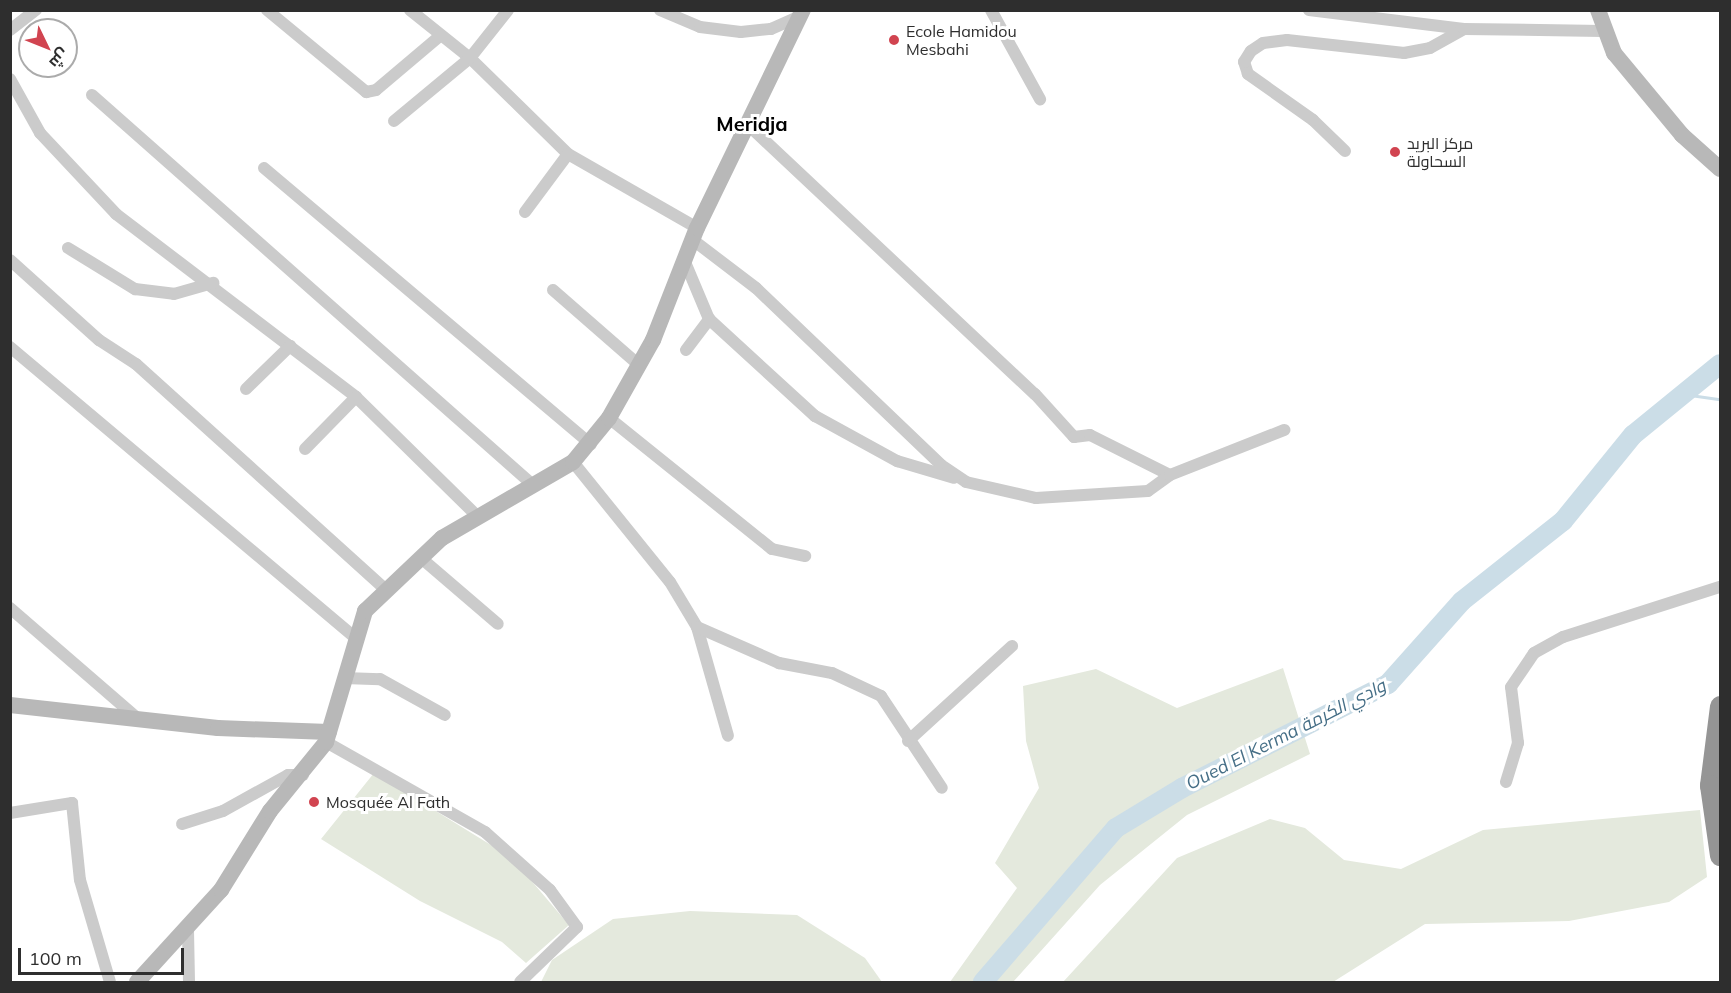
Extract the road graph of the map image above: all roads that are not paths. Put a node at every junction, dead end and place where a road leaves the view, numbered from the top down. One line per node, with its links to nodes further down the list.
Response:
1 (36, 10): 10 (street)
2 (267, 10): 13 (street)
3 (410, 10): 13 (street)
4 (508, 10): 14 (street)
5 (660, 10): 9 (street)
6 (991, 10): 17 (street)
7 (1309, 10): 11 (street)
8 (1598, 10): 12 (street)
9 (802, 14): 19 (street)
10 (10, 30)
11 (1464, 30): 12 (street); 20 (street)
12 (1602, 31): 23 (street)
13 (440, 36): 14 (street)
14 (470, 57): 18 (street); 21 (street)
15 (10, 79): 29 (street)
16 (92, 94): 45 (street)
17 (1040, 99)
18 (393, 121)
19 (747, 123): 25 (street); 43 (street)
20 (1345, 151)
21 (568, 154): 24 (street); 25 (street)
22 (264, 168): 40 (street)
23 (1720, 169)
24 (525, 212)
25 (695, 234): 28 (street); 44 (street)
26 (68, 248): 29 (street)
27 (10, 260): 50 (street)
28 (685, 262): 31 (street); 35 (street)
29 (213, 284): 32 (street)
30 (553, 290): 35 (street)
31 (709, 319): 34 (street); 44 (street)
32 (290, 346): 36 (street); 37 (street)
33 (10, 347): 54 (street)
34 (686, 350)
35 (639, 365): 38 (street)
36 (246, 389)
37 (356, 397): 41 (street); 46 (street)
38 (609, 418): 40 (street); 47 (street)
39 (1284, 430): 43 (street)
40 (591, 444): 42 (street)
41 (304, 449)
42 (573, 462): 45 (street); 53 (street)
43 (1170, 475): 44 (street)
44 (966, 482)
45 (533, 484): 46 (street)
46 (476, 515): 48 (street)
47 (805, 556)
48 (421, 558): 50 (street); 52 (street)
49 (1720, 587): 67 (street)
50 (386, 590): 54 (street)
51 (10, 608): 62 (street)
52 (498, 624)
53 (697, 627): 63 (street); 65 (street)
54 (354, 637): 56 (street)
55 (1012, 646): 65 (street)
56 (344, 678): 61 (street); 64 (street)
57 (10, 699): 58 (street)
58 (29, 703): 59 (street); 62 (street)
59 (10, 705)
60 (1720, 706): 71 (highway)
61 (445, 715)
62 (138, 719): 64 (street)
63 (728, 736)
64 (327, 737): 66 (street); 76 (street)
65 (908, 741): 68 (street)
66 (303, 775): 70 (street); 72 (street)
67 (1506, 782)
68 (942, 788)
69 (10, 813): 73 (street)
70 (182, 824)
71 (1720, 855)
72 (189, 930): 74 (street); 75 (street)
73 (110, 982)
74 (138, 982)
75 (189, 982)
76 (520, 982)

